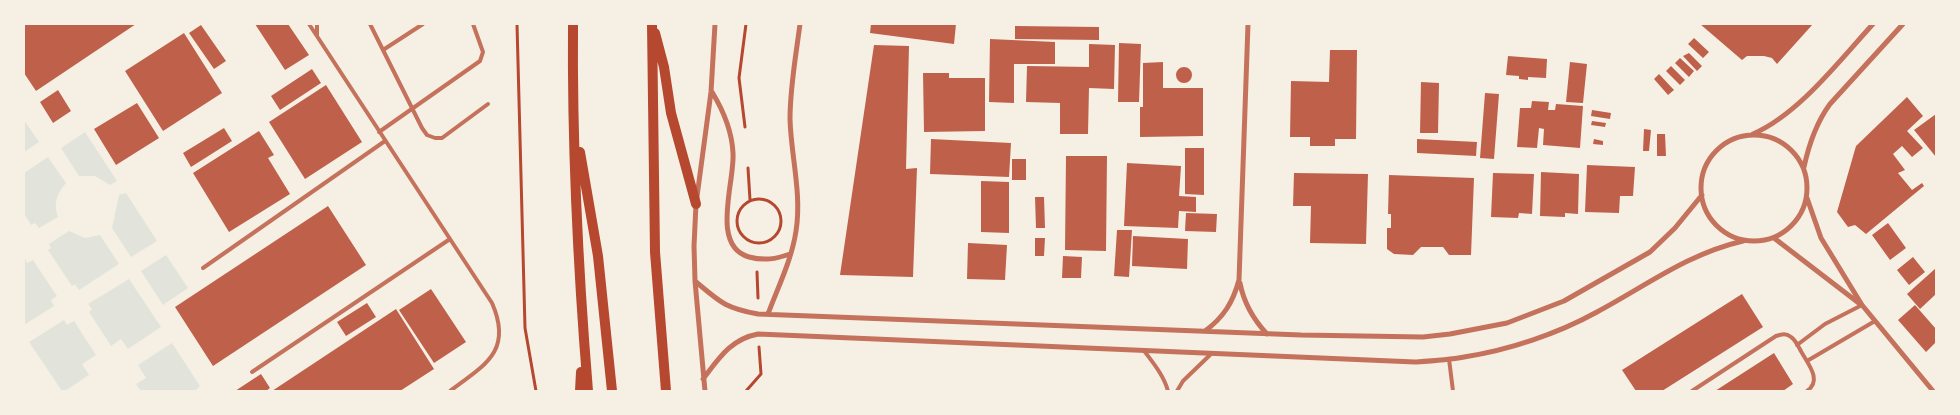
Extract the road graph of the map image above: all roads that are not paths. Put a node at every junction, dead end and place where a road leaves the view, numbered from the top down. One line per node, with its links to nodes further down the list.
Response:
1 (309, 24): 13 (lane)
2 (318, 24): 13 (lane)
3 (370, 24): 14 (lane)
4 (423, 24): 14 (lane)
5 (473, 24): 17 (lane)
6 (573, 24): 18 (main road)
7 (652, 24): 25 (main road); 50 (main road)
8 (715, 24): 15 (street)
9 (800, 24): 29 (street)
10 (1248, 24): 31 (street)
11 (1873, 24): 20 (street)
12 (1903, 24): 22 (street)
13 (317, 37): 19 (lane)
14 (383, 50): 17 (lane)
15 (711, 92): 25 (street); 29 (street)
16 (488, 104): 17 (lane)
17 (412, 109): 19 (lane)
18 (572, 111): 36 (main road); 49 (main road)
19 (379, 132): 21 (lane)
20 (1750, 135): 22 (street); 23 (street)
21 (385, 141): 27 (lane); 30 (lane)
22 (1804, 167): 24 (street)
23 (1702, 195): 28 (street); 38 (street)
24 (1807, 197): 26 (street); 33 (street)
25 (696, 204): 32 (street)
26 (1774, 238): 28 (street); 33 (street)
27 (450, 240): 44 (lane); 46 (lane)
28 (1743, 240): 42 (street)
29 (790, 254): 34 (street)
30 (203, 268)
31 (1239, 280): 37 (street); 38 (street)
32 (696, 281): 34 (street); 45 (street)
33 (1862, 305): 35 (street); 39 (lane)
34 (768, 314): 37 (street)
35 (1875, 321): 43 (lane); 57 (street)
36 (583, 328): 47 (main road); 48 (main road)
37 (1204, 331): 38 (street)
38 (1267, 334)
39 (1798, 345): 43 (lane); 55 (lane)
40 (1145, 352): 41 (street); 45 (street); 52 (lane)
41 (1210, 355): 42 (street); 53 (lane)
42 (1449, 359): 54 (lane)
43 (1807, 361): 56 (lane)
44 (252, 372)
45 (703, 379): 51 (street)
46 (450, 391)
47 (580, 391)
48 (588, 391)
49 (612, 391)
50 (666, 391)
51 (705, 391)
52 (1168, 391)
53 (1177, 391)
54 (1453, 391)
55 (1692, 391)
56 (1807, 391)
57 (1933, 391)

